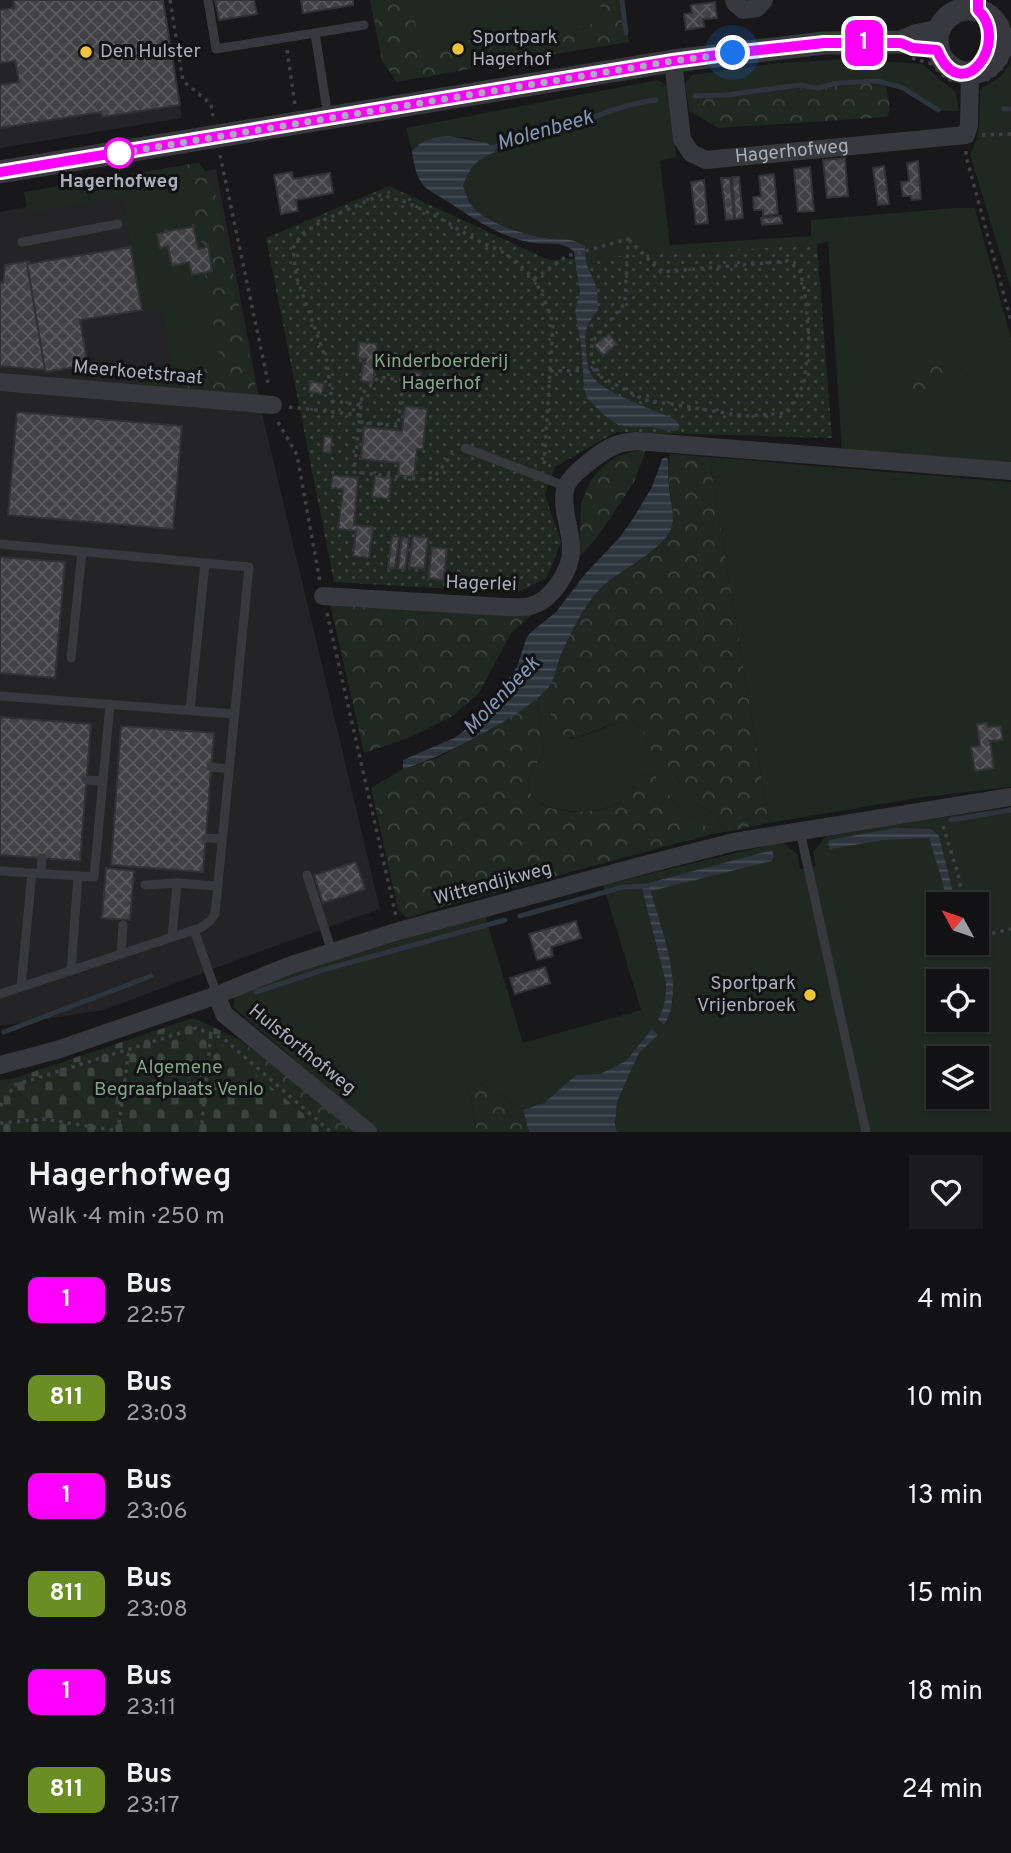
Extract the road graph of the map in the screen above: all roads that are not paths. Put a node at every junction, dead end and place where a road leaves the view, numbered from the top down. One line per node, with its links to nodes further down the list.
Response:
1 (208, 0): 6 (lane)
2 (734, 0): 3 (street)
3 (764, 0)
4 (974, 5): 7 (street); 8 (street)
5 (364, 25): 6 (lane)
6 (315, 33): 11 (lane)
7 (938, 40): 9 (street); 10 (street)
8 (1006, 41): 10 (street)
9 (673, 61): 10 (street, Hagerhofweg); 11 (street)
10 (969, 76)
11 (328, 119): 12 (street)
12 (0, 172)
13 (118, 224): 14 (lane)
14 (22, 242)
15 (0, 382): 16 (street, Meerkoetstraat)
16 (273, 405)
17 (465, 448): 19 (lane)
18 (1011, 471): 19 (street)
19 (565, 486): 23 (street, Hagerlei)
20 (0, 544): 21 (lane)
21 (82, 552): 22 (lane); 24 (lane)
22 (205, 563): 27 (lane); 28 (lane)
23 (323, 596)
24 (71, 658)
25 (0, 696): 26 (lane)
26 (110, 704): 27 (lane); 32 (lane)
27 (190, 710): 28 (lane)
28 (234, 714): 30 (lane)
29 (211, 767): 30 (lane)
30 (229, 769): 36 (lane)
31 (86, 780): 32 (lane)
32 (103, 781): 41 (lane)
33 (1011, 797): 34 (street, Wittendijkweg)
34 (800, 831): 48 (street, Wittendijkweg); 56 (lane)
35 (206, 838): 36 (lane)
36 (222, 839): 44 (lane)
37 (42, 858): 39 (lane)
38 (0, 871): 39 (lane)
39 (37, 873): 41 (lane); 51 (lane)
40 (307, 875): 48 (lane)
41 (78, 876): 50 (lane)
42 (177, 883): 43 (lane); 44 (lane); 47 (lane)
43 (145, 885)
44 (217, 886): 46 (lane)
45 (123, 925): 49 (lane)
46 (194, 930): 47 (lane); 53 (lane)
47 (172, 937): 49 (lane)
48 (332, 952): 53 (street, Wittendijkweg)
49 (121, 954): 50 (lane)
50 (71, 971): 51 (lane)
51 (21, 987): 52 (lane)
52 (0, 994)
53 (217, 995): 54 (street, Wittendijkweg); 55 (street, Hulsforthofweg)
54 (0, 1065)
55 (368, 1132)
56 (866, 1132)

